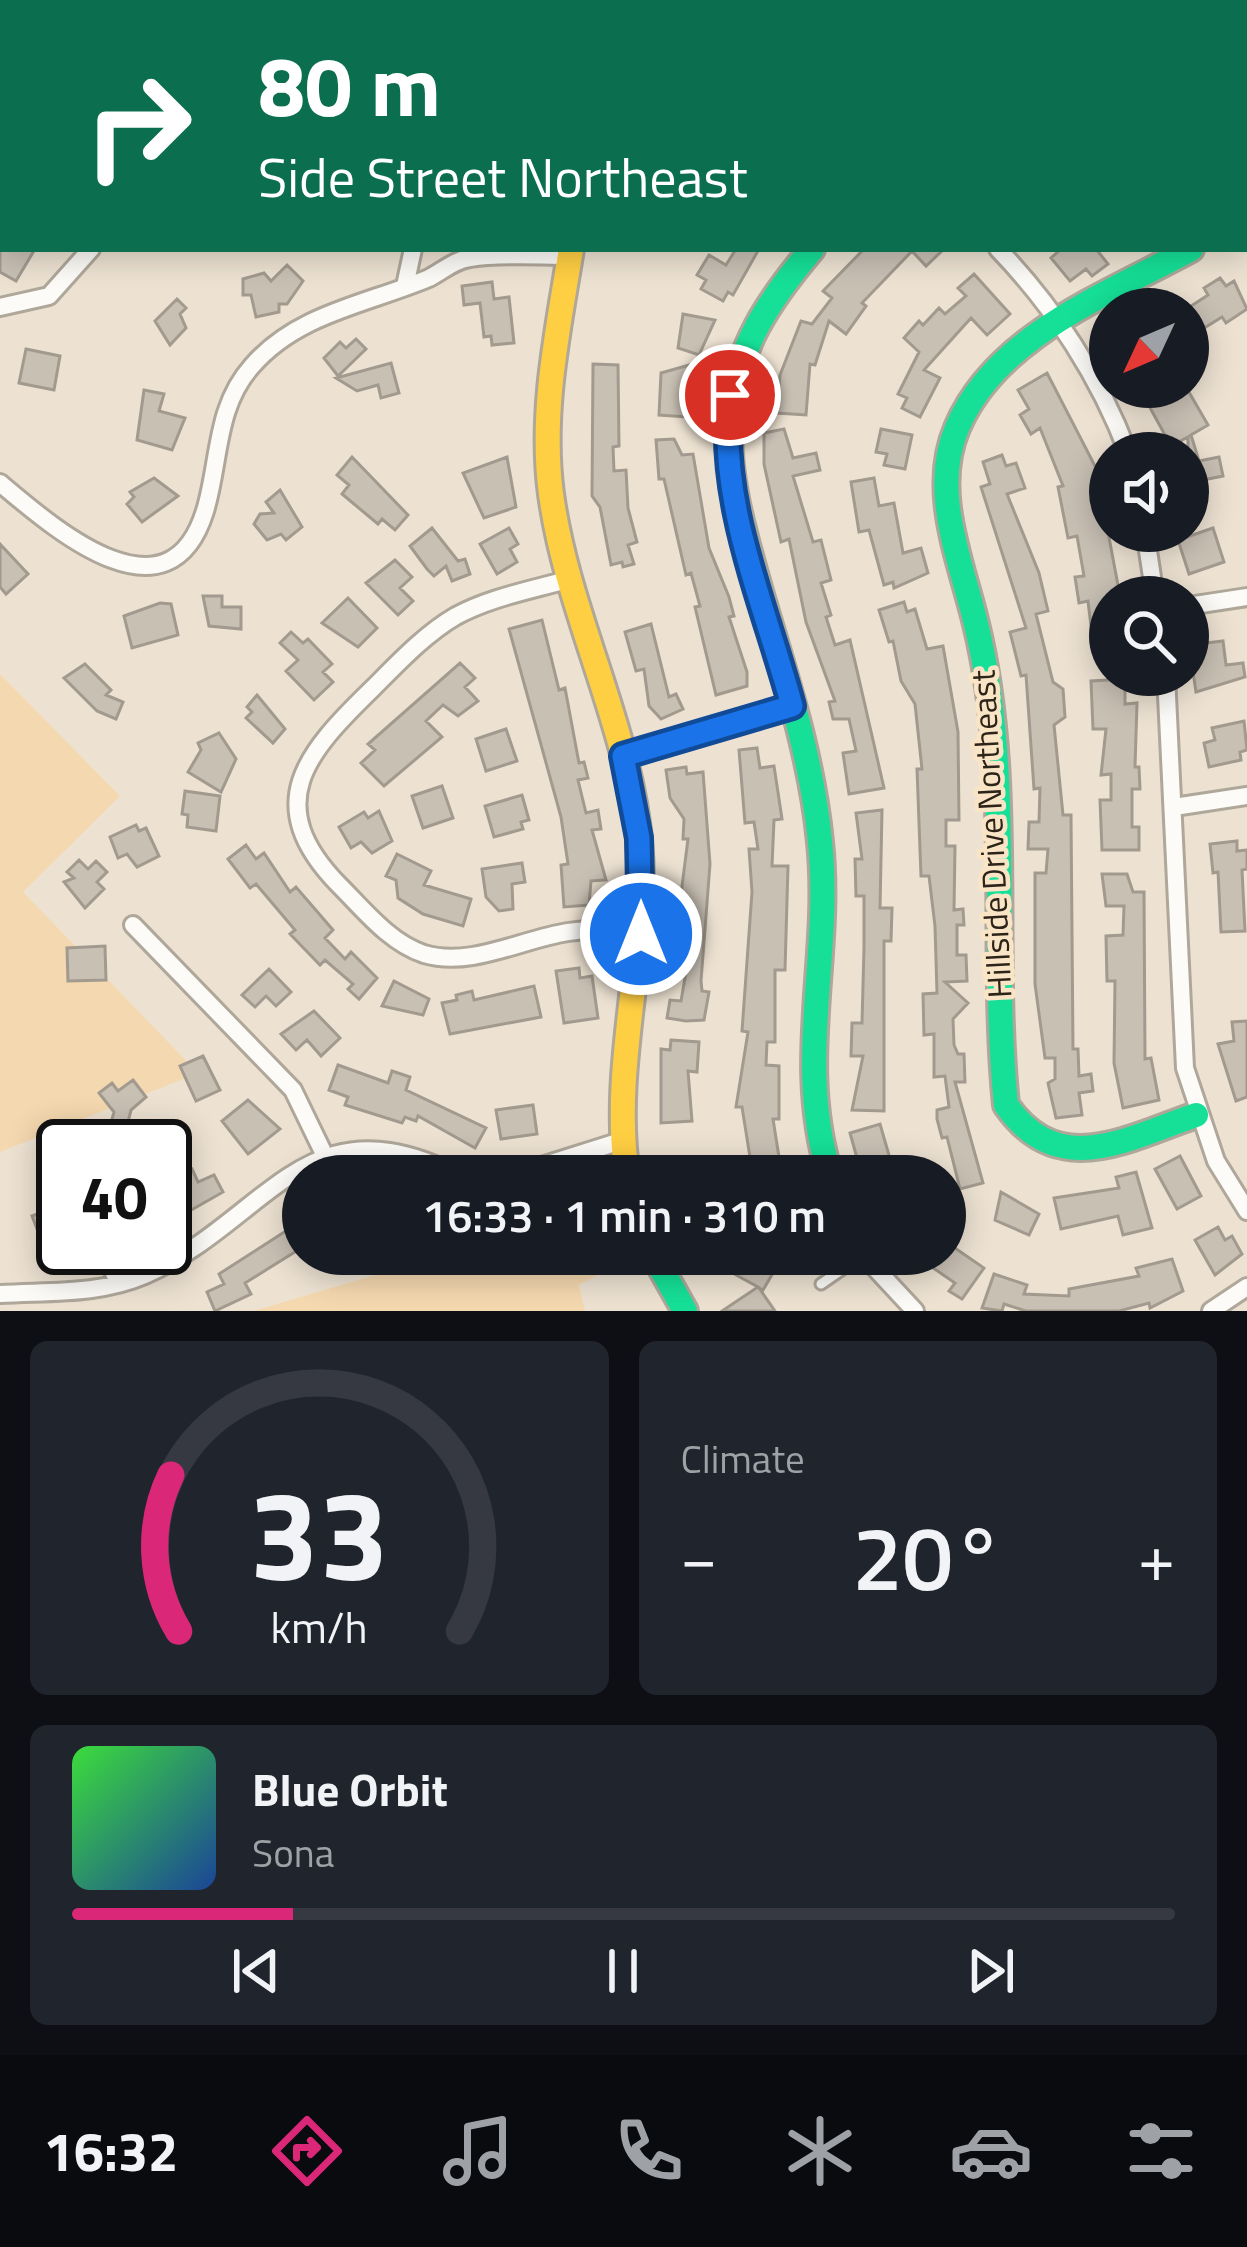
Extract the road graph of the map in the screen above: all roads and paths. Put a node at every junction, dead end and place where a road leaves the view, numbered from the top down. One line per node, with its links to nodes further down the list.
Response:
1 (88, 252): 11 (street)
2 (411, 252): 10 (street)
3 (440, 252): 9 (street)
4 (548, 252): 9 (street)
5 (562, 252): 15 (street)
6 (809, 252): 19 (street)
7 (1001, 252): 12 (street)
8 (1186, 252): 12 (street, Hillside Drive Northeast)
9 (451, 265): 10 (street)
10 (405, 286): 14 (street)
11 (0, 307)
12 (1059, 325): 13 (street); 25 (street, Hillside Drive Northeast)
13 (1120, 432)
14 (0, 483)
15 (570, 579): 20 (street); 24 (street)
16 (1247, 597): 17 (street)
17 (1209, 603)
18 (1167, 696): 22 (street)
19 (792, 706): 20 (street); 31 (street)
20 (623, 756): 24 (street)
21 (1247, 796): 22 (street)
22 (1174, 807): 25 (street)
23 (133, 925): 27 (street)
24 (641, 934): 26 (street)
25 (1196, 1115): 32 (street)
26 (621, 1141): 29 (street); 30 (street)
27 (324, 1154): 28 (street); 37 (street)
28 (405, 1155)
29 (576, 1155)
30 (623, 1155)
31 (825, 1155)
32 (1247, 1211)
33 (115, 1275): 37 (street)
34 (665, 1275): 41 (street)
35 (835, 1275): 38 (lane)
36 (881, 1275): 42 (street)
37 (118, 1283): 40 (street)
38 (821, 1285)
39 (1247, 1287): 43 (street)
40 (0, 1294)
41 (685, 1311)
42 (915, 1311)
43 (1211, 1311)

